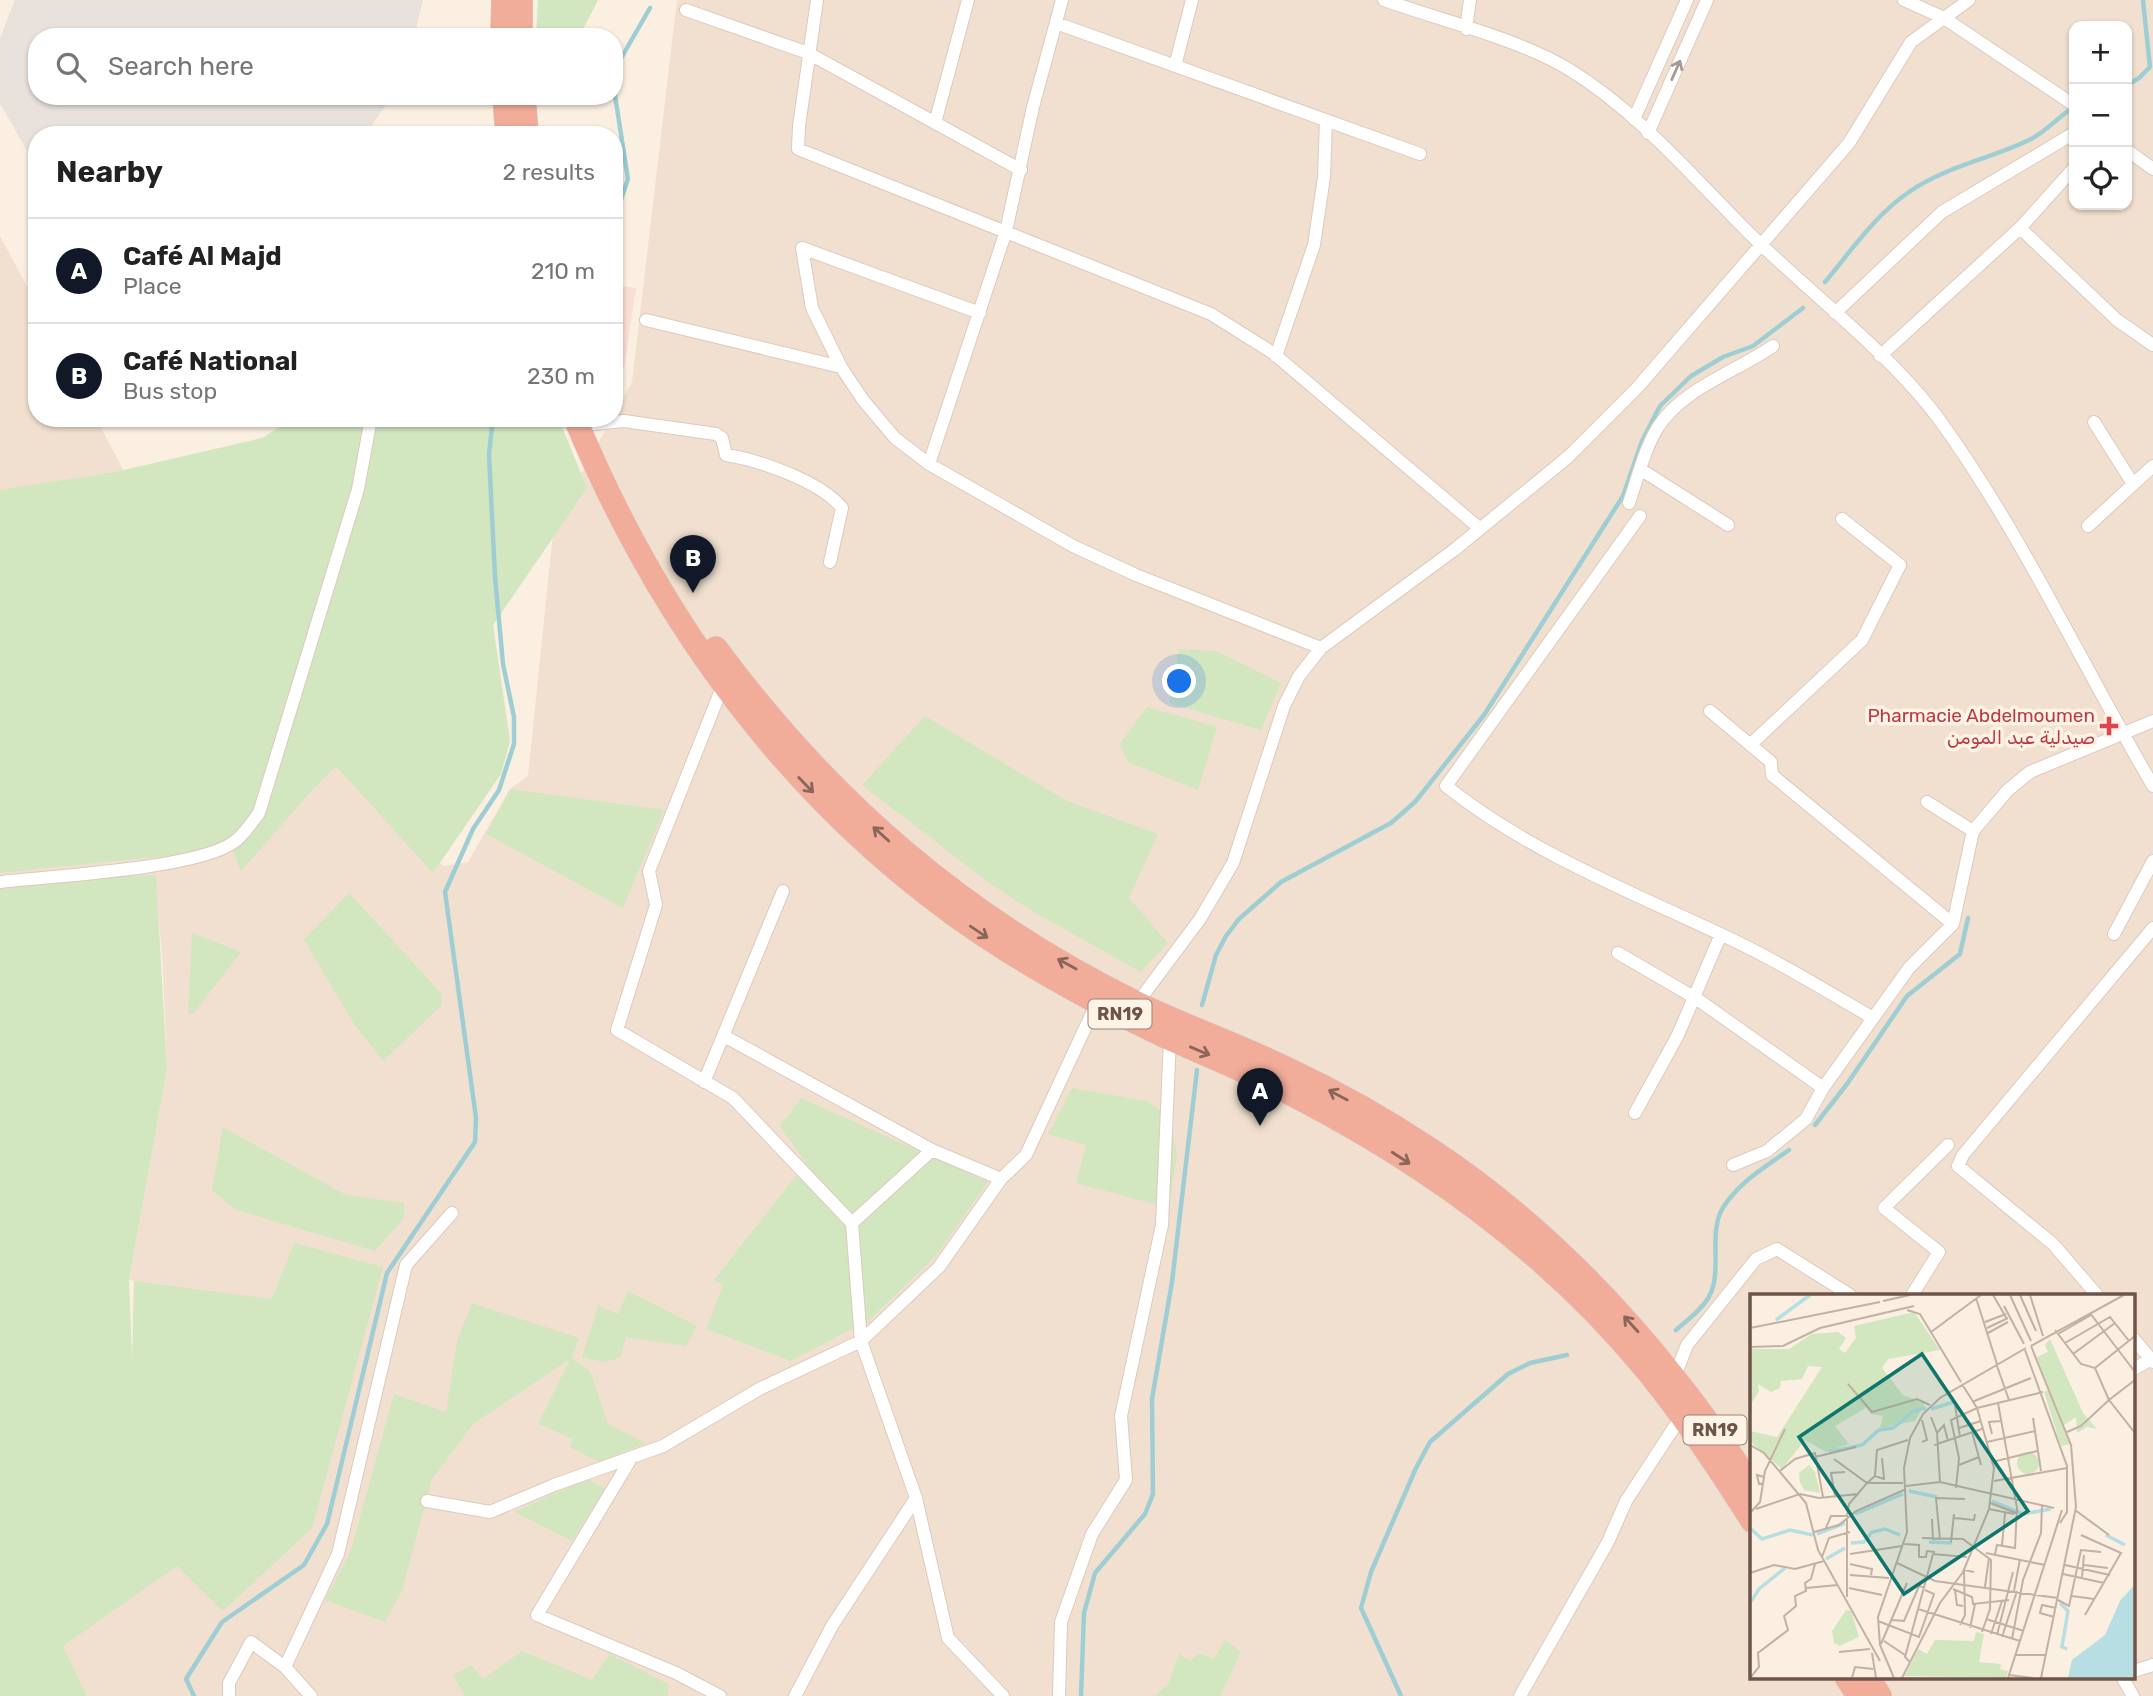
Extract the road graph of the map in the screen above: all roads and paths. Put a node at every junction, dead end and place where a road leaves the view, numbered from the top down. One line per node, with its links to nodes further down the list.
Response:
1 (502, 0): 17 (highway)
2 (521, 0): 18 (highway)
3 (817, 0): 20 (street)
4 (968, 0): 27 (street)
5 (1062, 0): 16 (street)
6 (1192, 0): 21 (street)
7 (1384, 0): 13 (street)
8 (1470, 0): 19 (street)
9 (1687, 0): 25 (street)
10 (1707, 0): 30 (street, one-way to 10)
11 (1904, 0): 15 (street)
12 (1969, 0): 15 (street)
13 (1404, 3): 19 (street)
14 (686, 10): 20 (street)
15 (1944, 18): 22 (street); 39 (street)
16 (1056, 23): 21 (street); 35 (street)
17 (502, 28)
18 (521, 28)
19 (1465, 29): 25 (street)
20 (808, 53): 27 (street); 38 (street)
21 (1175, 66): 26 (street)
22 (2069, 100)
23 (505, 105): 28 (highway)
24 (525, 105): 29 (highway)
25 (1634, 119): 30 (street)
26 (1326, 120): 32 (street); 45 (street)
27 (935, 123): 35 (street)
28 (506, 126)
29 (526, 126)
30 (1648, 133): 39 (street)
31 (2069, 137): 41 (street)
32 (1420, 154)
33 (2132, 154): 34 (street)
34 (2153, 169)
35 (1021, 170): 38 (street)
36 (2069, 174): 37 (street)
37 (2020, 228): 43 (street); 46 (street)
38 (1006, 231): 40 (street); 45 (street)
39 (1759, 244): 41 (street); 62 (street)
40 (980, 313): 47 (street); 53 (street)
41 (1835, 313): 46 (street)
42 (646, 320): 47 (street)
43 (2153, 345)
44 (1773, 346): 55 (street)
45 (1276, 356): 62 (street)
46 (1880, 356): 68 (street)
47 (841, 367): 53 (street)
48 (623, 421): 63 (street)
49 (2094, 422): 56 (street)
50 (369, 427): 74 (street)
51 (590, 427): 65 (highway, RN19)
52 (591, 427): 81 (highway, RN19, one-way to 52)
53 (929, 464): 64 (street)
54 (2153, 466): 56 (street)
55 (1640, 469): 57 (street); 60 (street)
56 (2133, 484): 61 (street)
57 (1629, 503)
58 (1640, 516): 78 (street)
59 (1842, 519): 69 (street)
60 (1728, 524)
61 (2088, 526)
62 (1478, 527): 64 (street)
63 (830, 562)
64 (1321, 648): 83 (street)
65 (723, 685): 81 (highway, RN19, one-way to 81); 87 (street)
66 (1710, 710): 69 (street)
67 (2153, 721): 68 (street)
68 (2123, 734): 70 (street); 72 (street)
69 (1750, 745): 76 (street)
70 (2153, 786)
71 (1927, 802): 72 (street)
72 (1973, 831): 76 (street)
73 (2153, 861): 79 (street)
74 (0, 882)
75 (783, 891): 85 (street)
76 (1953, 924): 84 (street)
77 (2153, 928): 99 (street)
78 (1721, 933): 82 (street); 84 (street)
79 (2114, 934)
80 (1618, 953): 82 (street)
81 (1100, 994): 83 (highway, RN19); 93 (street)
82 (1695, 997): 88 (street); 89 (street)
83 (1132, 1010): 86 (highway, RN19); 94 (highway, RN19, one-way to 83)
84 (1873, 1018): 88 (street)
85 (724, 1035): 87 (street); 91 (street)
86 (1170, 1038): 94 (highway, RN19, one-way to 94); 122 (street)
87 (704, 1082): 96 (street)
88 (1823, 1088): 92 (street)
89 (1635, 1113)
90 (1948, 1144): 98 (street)
91 (932, 1150): 93 (street); 96 (street)
92 (1733, 1165)
93 (1001, 1179): 100 (street)
94 (1470, 1191): 104 (highway, RN19, one-way to 94); 105 (highway, RN19)
95 (452, 1213): 112 (street)
96 (852, 1223): 100 (street)
97 (1848, 1294): 104 (street)
98 (1913, 1294)
99 (2096, 1294)
100 (860, 1340): 106 (street); 108 (street)
101 (2136, 1341): 102 (street)
102 (2152, 1360): 103 (street)
103 (2136, 1368)
104 (1675, 1376): 105 (highway, RN19)
105 (1687, 1407): 107 (highway, RN19); 110 (highway, RN19); 123 (street)
106 (632, 1457): 109 (street); 119 (street)
107 (1750, 1484)
108 (916, 1498): 120 (street); 121 (street)
109 (427, 1501)
110 (1750, 1517)
111 (2153, 1665): 113 (street)
112 (285, 1667): 117 (street); 118 (street)
113 (2136, 1670)
114 (1847, 1678): 124 (highway)
115 (1869, 1678): 125 (highway)
116 (2123, 1678): 126 (street)
117 (229, 1696)
118 (311, 1696)
119 (720, 1696)
120 (795, 1696)
121 (1003, 1696)
122 (1059, 1696)
123 (1520, 1696)
124 (1858, 1696)
125 (1880, 1696)
126 (2133, 1696)

